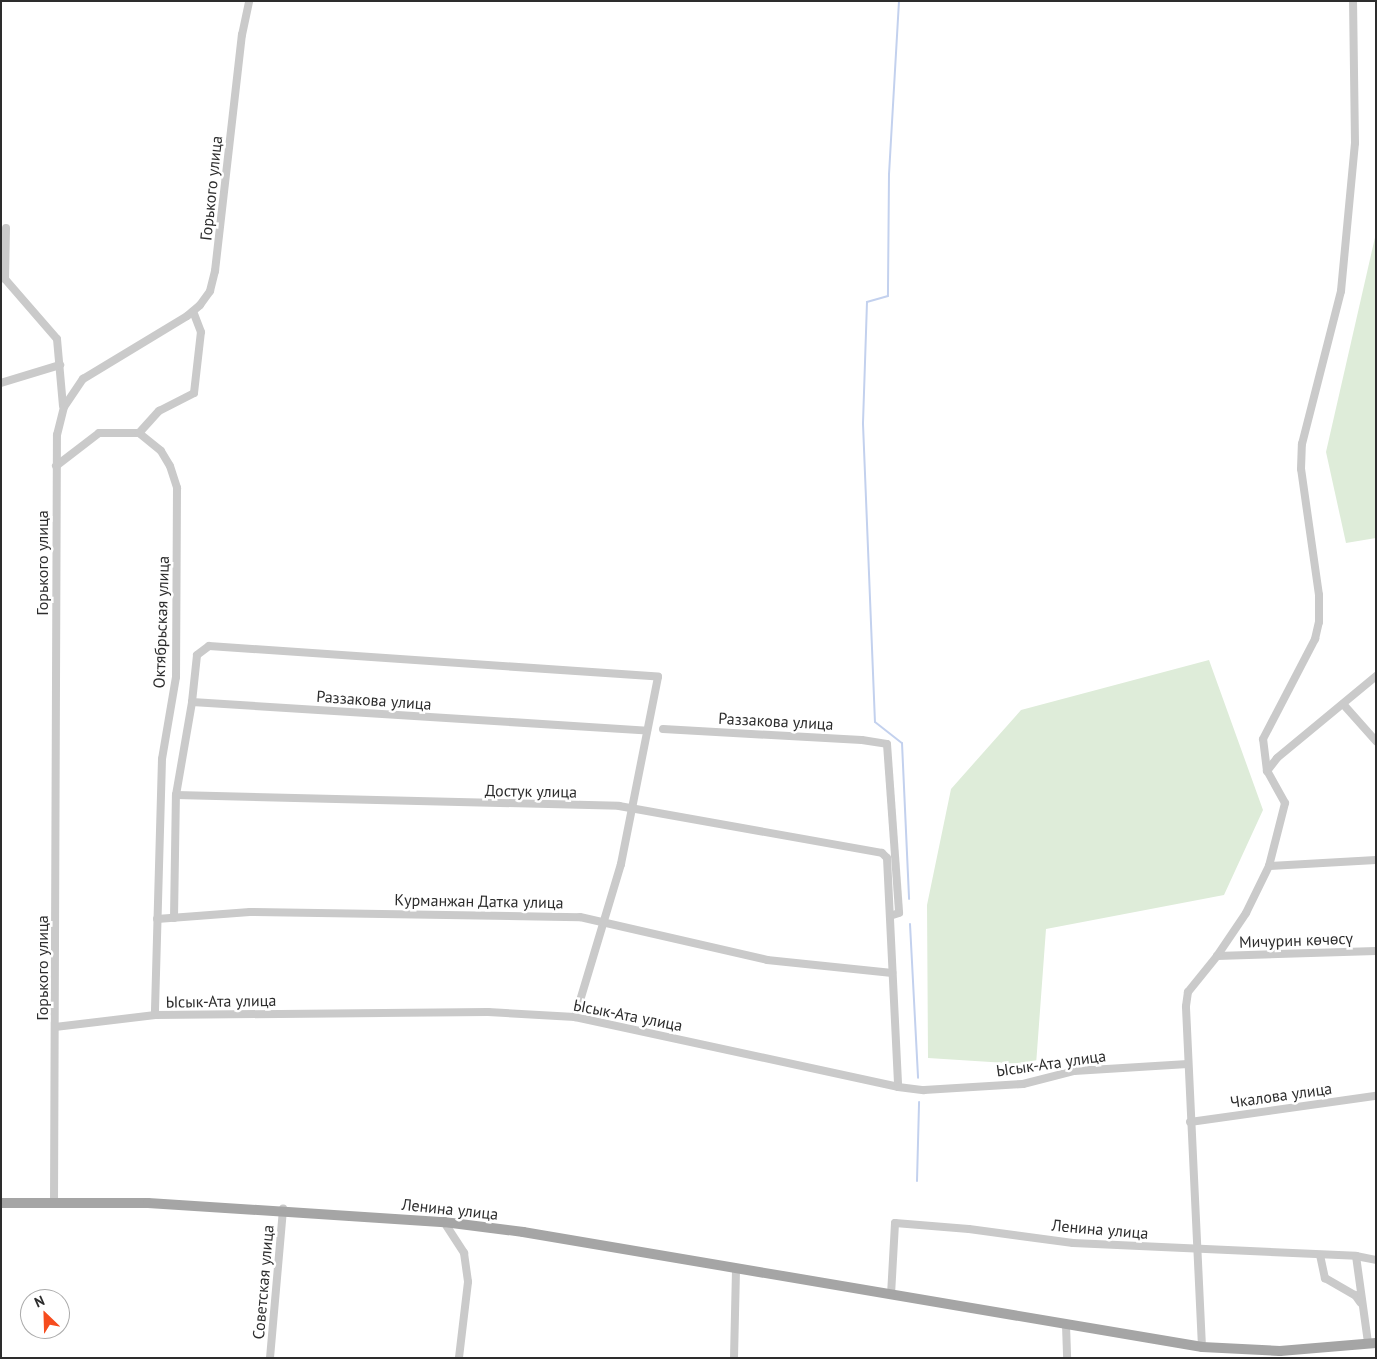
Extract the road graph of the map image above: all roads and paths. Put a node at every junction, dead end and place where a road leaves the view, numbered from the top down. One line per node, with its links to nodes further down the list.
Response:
1 (249, 1): 4 (street, Горького улица)
2 (1353, 1): 16 (street)
3 (6, 228): 5 (street)
4 (193, 311): 7 (street, Горького улица); 8 (street)
5 (60, 365): 6 (street); 7 (street)
6 (1, 383)
7 (64, 407): 9 (street, Горького улица)
8 (139, 432): 9 (street); 23 (street, Октябрьская улица)
9 (56, 466): 30 (street, Горького улица)
10 (1376, 676): 12 (street)
11 (192, 702): 14 (street, Раззакова улица); 14 (street); 17 (street)
12 (1342, 704): 15 (street); 16 (street)
13 (663, 729): 21 (street, Раззакова улица)
14 (648, 731): 18 (street)
15 (1376, 741)
16 (1266, 772): 20 (street)
17 (176, 795): 18 (street, Достук улица); 22 (street)
18 (633, 807): 21 (street, Достук улица); 24 (street)
19 (1376, 860): 20 (street)
20 (1269, 866): 26 (street)
21 (890, 916): 27 (street)
22 (174, 918): 23 (street, Курманжан Датка улица); 24 (street, Курманжан Датка улица)
23 (157, 919): 28 (street)
24 (604, 922): 27 (street, Курманжан Датка улица); 29 (street)
25 (1376, 952): 26 (street, Мичурин көчөсү)
26 (1217, 956): 31 (street)
27 (892, 974): 32 (street)
28 (155, 1015): 29 (street, Ысык-Ата улица); 30 (street, Ысык-Ата улица)
29 (575, 1017): 32 (street, Ысык-Ата улица)
30 (55, 1027): 36 (street, Горького улица)
31 (1188, 1064): 32 (street, Ысык-Ата улица); 34 (street)
32 (898, 1087)
33 (1376, 1096): 34 (street, Чкалова улица)
34 (1190, 1122): 39 (street)
35 (1, 1203): 36 (main road, Ленина улица)
36 (54, 1203): 37 (main road, Ленина улица)
37 (283, 1209): 38 (main road, Ленина улица); 49 (street, Советская улица)
38 (444, 1222): 43 (main road, Ленина улица); 50 (street)
39 (1198, 1251): 40 (street, Ленина улица); 44 (street, Ленина улица); 48 (street)
40 (1320, 1254): 41 (street, Ленина улица); 45 (street)
41 (1356, 1256): 42 (street, Ленина улица); 45 (street)
42 (1376, 1260)
43 (736, 1269): 44 (main road, Ленина улица); 51 (street)
44 (891, 1296): 46 (main road, Ленина улица)
45 (1362, 1304): 47 (street)
46 (1066, 1325): 48 (main road, Ленина улица); 52 (street)
47 (1372, 1343): 48 (main road, Ленина улица)
48 (1202, 1347)
49 (270, 1358)
50 (459, 1358)
51 (734, 1358)
52 (1067, 1358)

